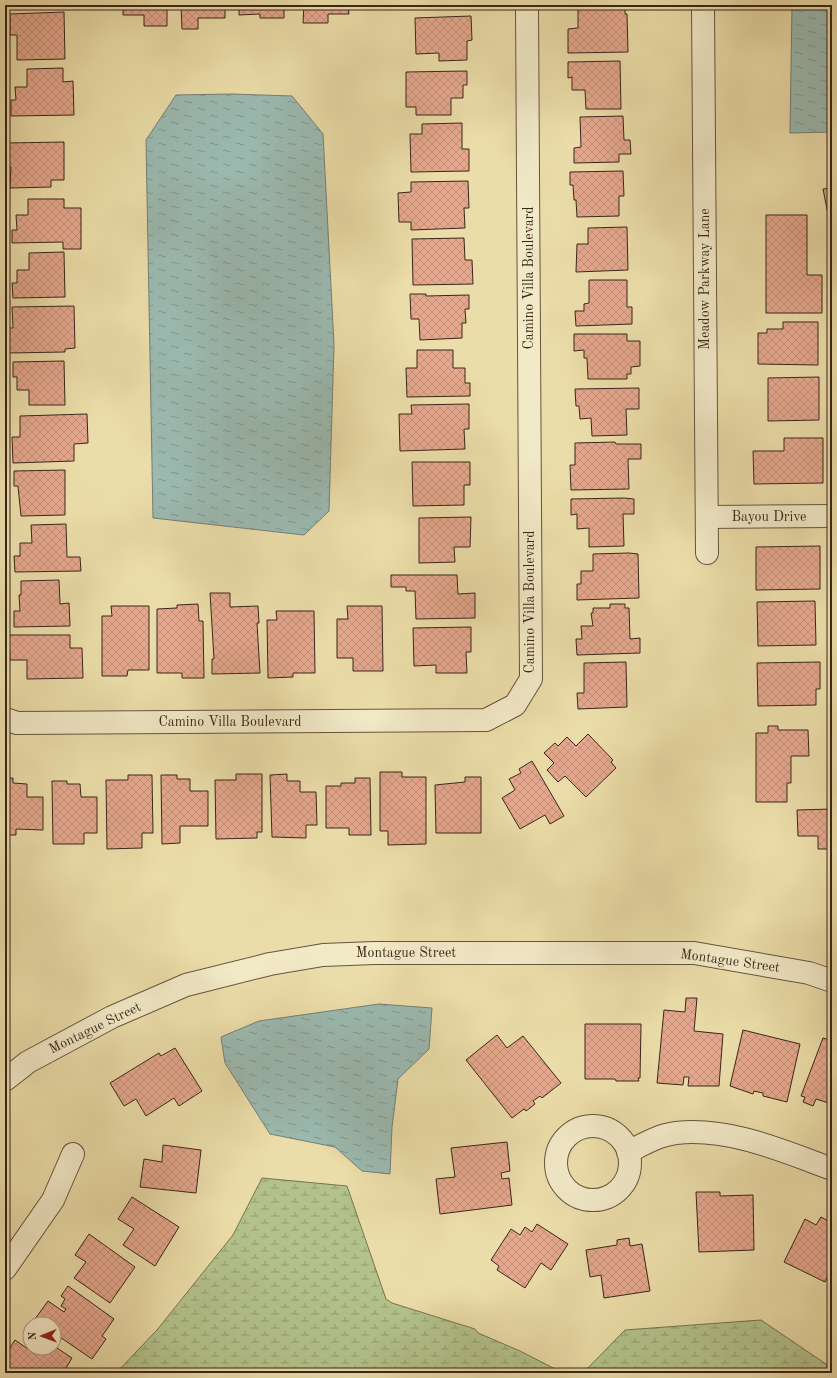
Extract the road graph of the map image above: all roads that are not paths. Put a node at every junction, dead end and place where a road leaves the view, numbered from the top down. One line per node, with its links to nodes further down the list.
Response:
1 (527, 5): 6 (street, Camino Villa Boulevard)
2 (703, 5): 4 (street, Meadow Parkway Lane)
3 (832, 516): 4 (street, Bayou Drive)
4 (707, 517): 5 (street, Meadow Parkway Lane)
5 (707, 553)
6 (5, 720)
7 (832, 981): 8 (street, Montague Street)
8 (5, 1080)
9 (628, 1152): 11 (street)
10 (73, 1154): 12 (street)
11 (832, 1169)
12 (5, 1269)

